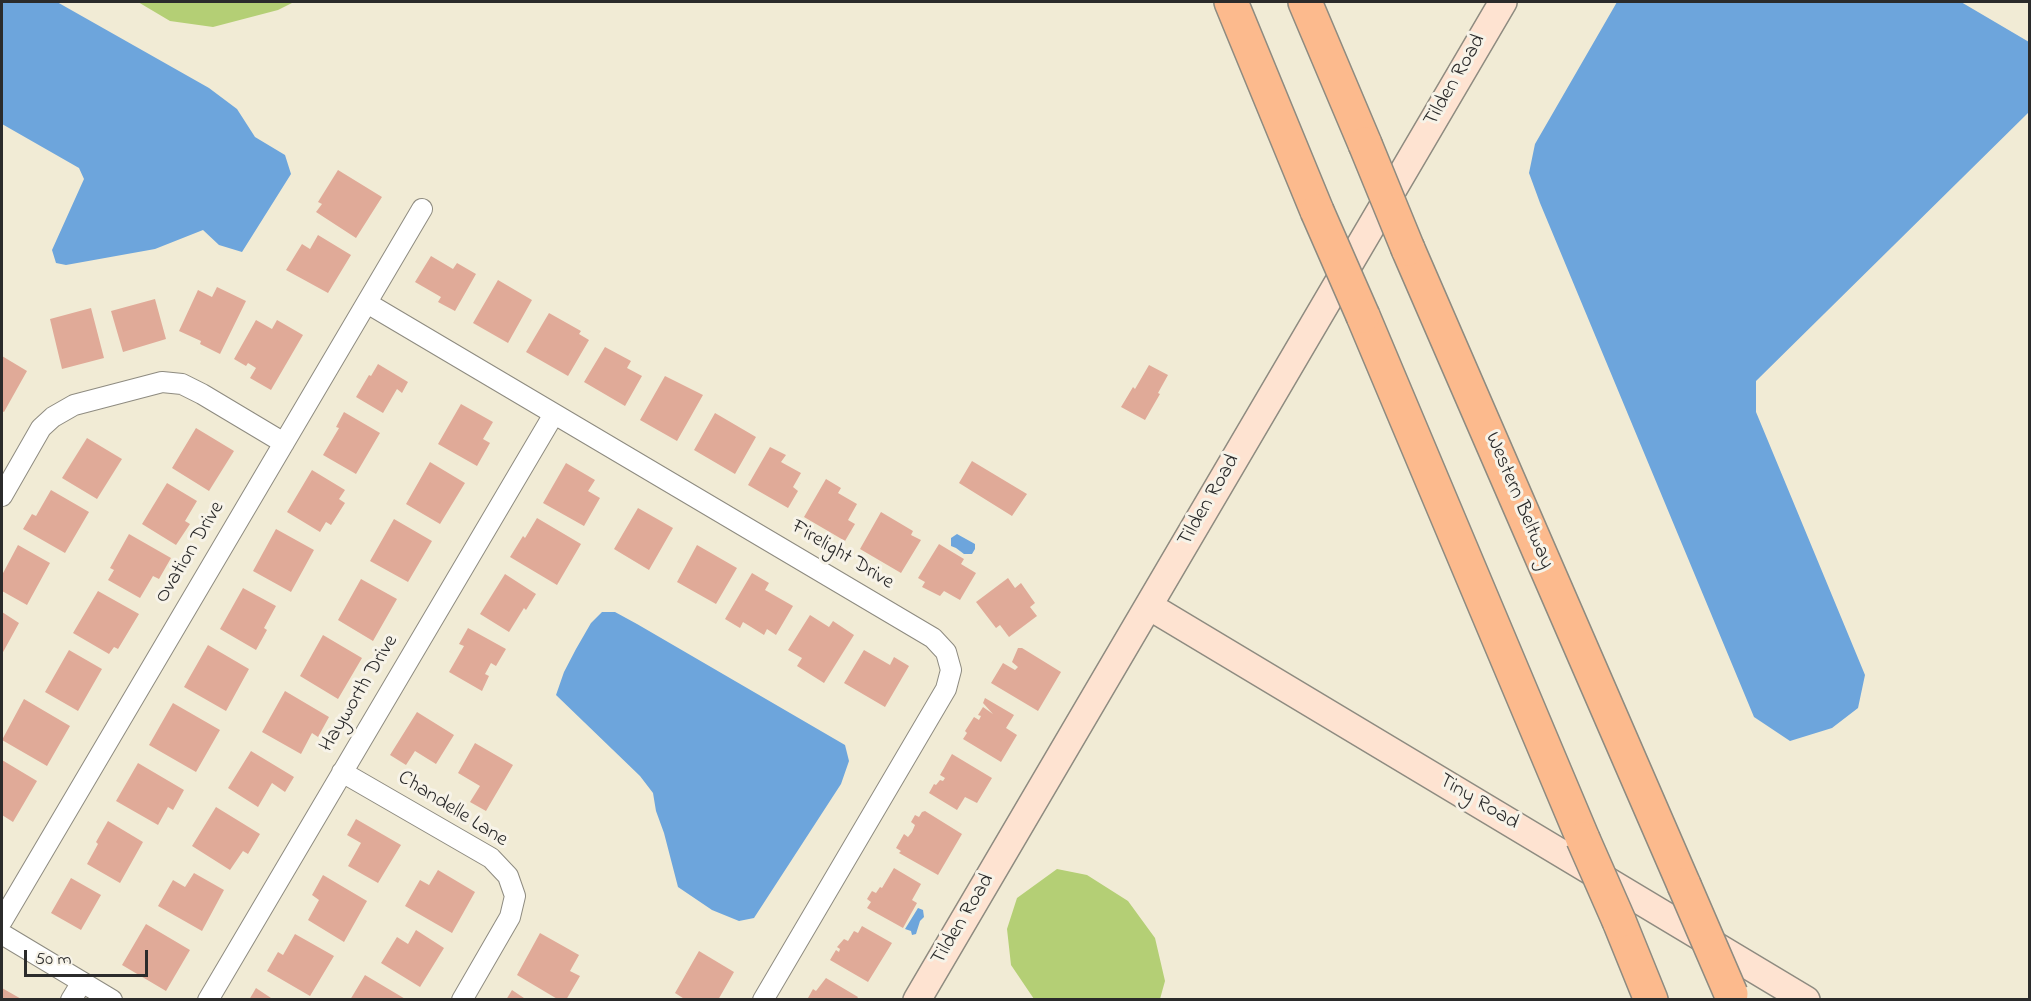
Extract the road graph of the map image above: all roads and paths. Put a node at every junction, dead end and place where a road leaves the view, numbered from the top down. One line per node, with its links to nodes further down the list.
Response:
1 (1231, 2): 21 (highway, bridge)
2 (1305, 2): 14 (highway, Western Beltway, bridge)
3 (1503, 2): 9 (street, Tilden Road)
4 (422, 209): 5 (street, Ovation Drive)
5 (367, 303): 6 (street, Firelight Drive); 7 (street, Ovation Drive)
6 (554, 414): 10 (street, Hayworth Drive); 19 (street, Firelight Drive)
7 (284, 443): 8 (street); 11 (street, Ovation Drive)
8 (2, 495)
9 (1149, 606): 20 (street, Tilden Road); 22 (street, Tiny Road)
10 (342, 772): 17 (street, Hayworth Drive); 18 (street, Chandelle Lane)
11 (2, 921)
12 (2, 934): 13 (street)
13 (82, 982): 15 (street); 16 (street)
14 (1732, 997)
15 (71, 999)
16 (112, 999)
17 (208, 999)
18 (462, 999)
19 (763, 999)
20 (917, 999)
21 (1652, 999)
22 (1806, 999)

